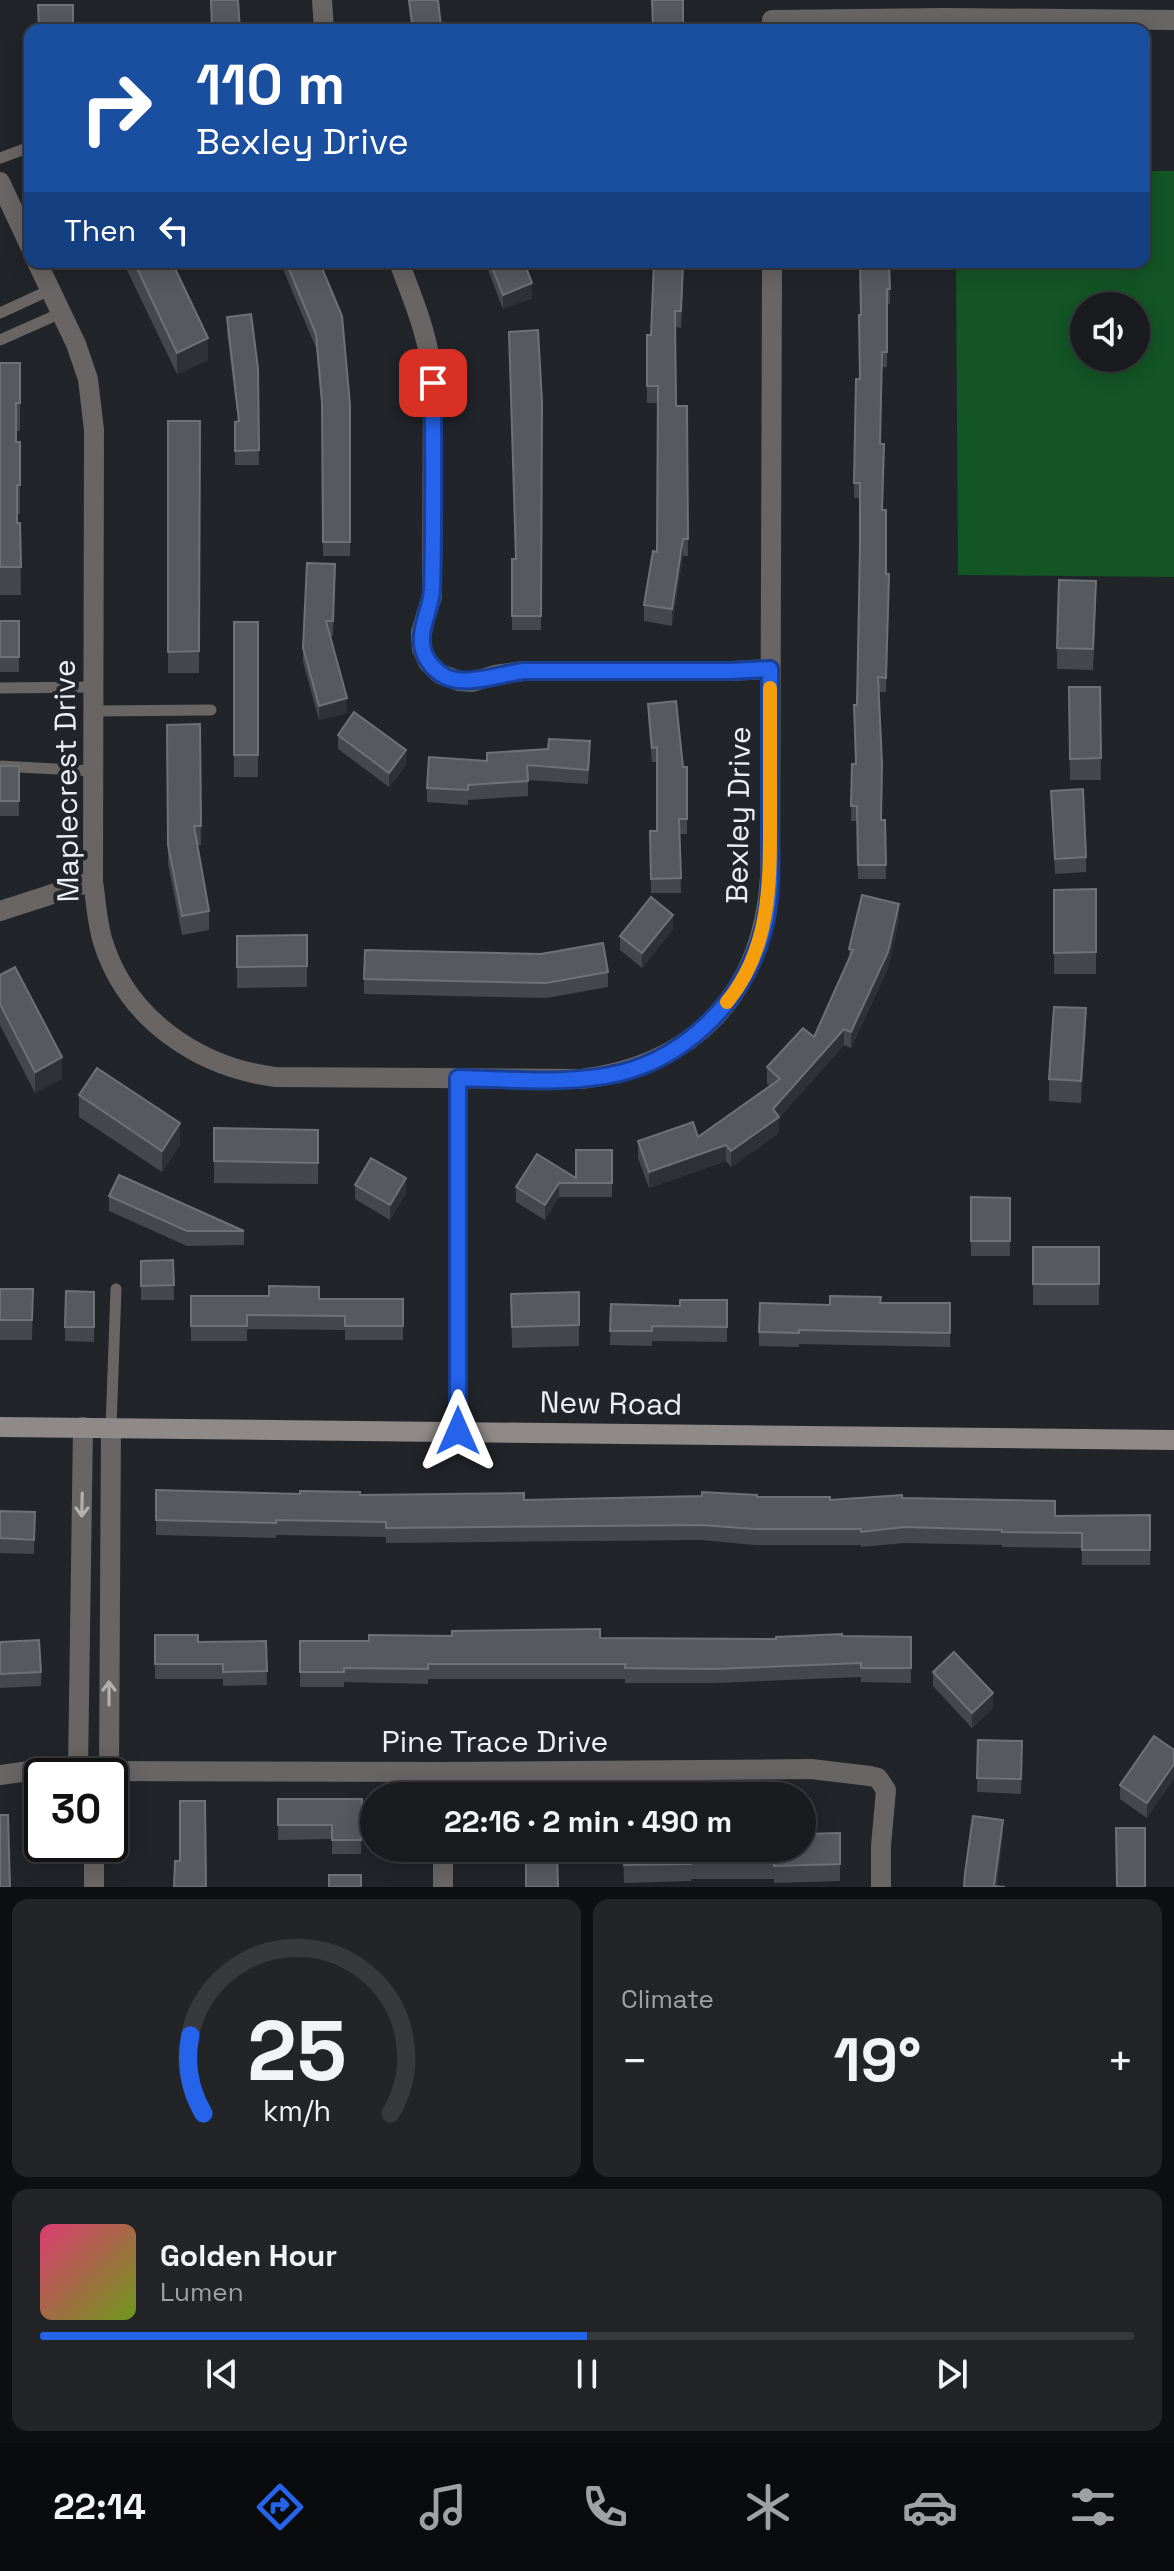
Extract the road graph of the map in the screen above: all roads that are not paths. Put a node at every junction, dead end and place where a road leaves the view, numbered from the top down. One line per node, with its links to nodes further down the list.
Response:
1 (322, 0): 4 (street)
2 (772, 17): 3 (street)
3 (1174, 20)
4 (324, 24)
5 (24, 149): 6 (lane)
6 (0, 158)
7 (2, 190): 8 (street)
8 (24, 234)
9 (40, 268): 12 (street, Maplecrest Drive)
10 (401, 268): 16 (street)
11 (772, 268): 16 (street, Bexley Drive)
12 (50, 290): 13 (lane); 14 (street, Maplecrest Drive)
13 (0, 313)
14 (61, 313): 15 (lane); 17 (street, Maplecrest Drive)
15 (0, 340)
16 (770, 669): 25 (street, Bexley Drive)
17 (94, 687): 18 (lane); 20 (street, Maplecrest Drive)
18 (0, 688)
19 (211, 710): 20 (lane)
20 (94, 711): 22 (street, Maplecrest Drive)
21 (0, 766): 22 (lane)
22 (94, 771): 23 (street, Maplecrest Drive)
23 (93, 881): 24 (street); 25 (street, Maplecrest Drive)
24 (0, 911)
25 (458, 1078): 30 (street)
26 (116, 1289): 29 (lane)
27 (0, 1427): 28 (street, New Road)
28 (83, 1427): 29 (street, New Road); 32 (street, one-way to 32)
29 (111, 1428): 30 (street, New Road); 33 (street, one-way to 29)
30 (458, 1431): 31 (street, New Road)
31 (1174, 1440)
32 (93, 1758)
33 (94, 1758)
34 (24, 1772): 37 (street, Pine Trace Drive)
35 (128, 1772): 36 (street, Pine Trace Drive)
36 (441, 1772): 38 (street); 43 (street, Pine Trace Drive)
37 (0, 1775)
38 (441, 1782)
39 (94, 1862): 41 (street)
40 (443, 1862): 42 (street)
41 (94, 1887)
42 (443, 1887)
43 (881, 1887)

